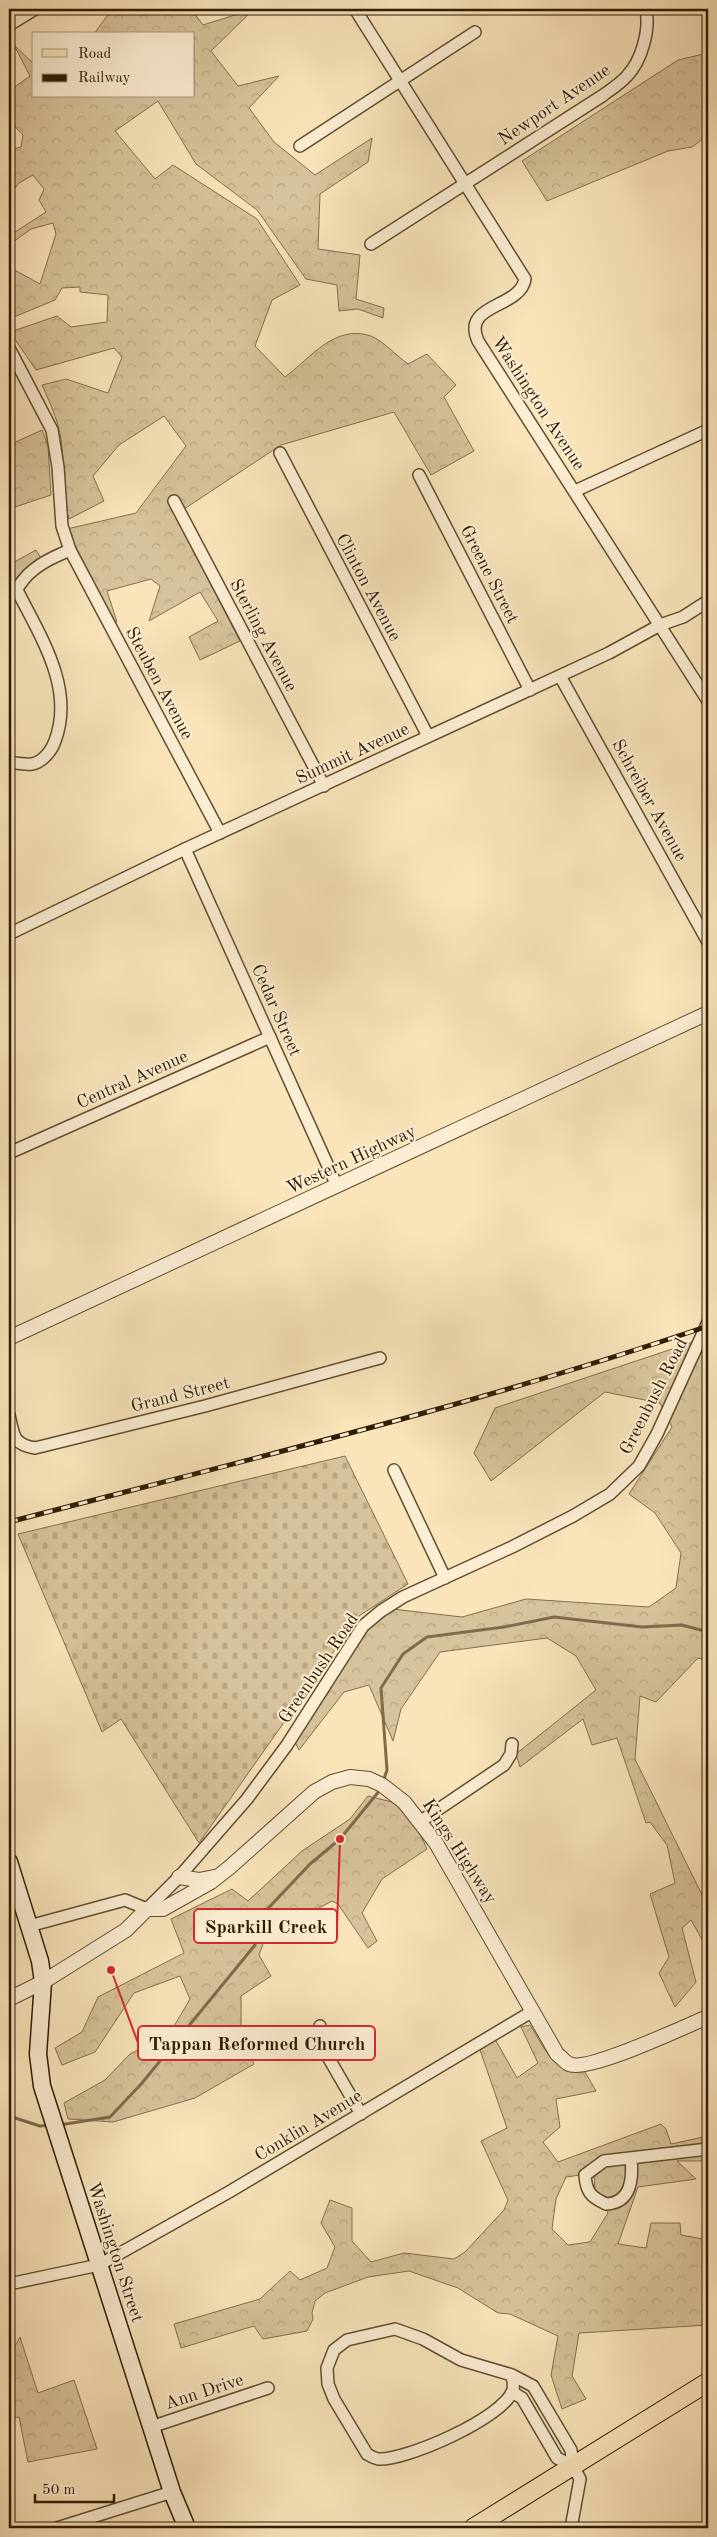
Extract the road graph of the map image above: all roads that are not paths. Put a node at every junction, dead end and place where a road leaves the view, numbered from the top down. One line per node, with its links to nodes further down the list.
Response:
1 (35, 9): 4 (street)
2 (355, 9): 6 (street, Washington Avenue)
3 (646, 9): 8 (street, Newport Avenue)
4 (9, 25)
5 (475, 32): 6 (street)
6 (401, 80): 7 (street); 8 (street, Washington Avenue)
7 (300, 146)
8 (466, 184): 9 (street, Newport Avenue); 14 (street, Washington Avenue)
9 (370, 244)
10 (9, 348): 16 (street, Steuben Avenue)
11 (708, 430): 14 (street)
12 (280, 453): 23 (street, Clinton Avenue)
13 (419, 475): 21 (street, Greene Street)
14 (575, 491): 19 (street, Washington Avenue)
15 (174, 501): 25 (street, Sterling Avenue)
16 (70, 550): 17 (street); 26 (street, Steuben Avenue)
17 (13, 592): 24 (street)
18 (708, 600): 19 (street, Summit Avenue)
19 (660, 625): 20 (street, Summit Avenue); 22 (street, Washington Avenue)
20 (560, 676): 21 (street, Summit Avenue); 29 (street, Schreiber Avenue)
21 (530, 690): 23 (street, Summit Avenue)
22 (708, 701)
23 (428, 736): 25 (street, Summit Avenue)
24 (9, 762)
25 (324, 786): 26 (street, Summit Avenue)
26 (220, 833): 27 (street, Summit Avenue)
27 (185, 849): 28 (street, Summit Avenue); 31 (street, Cedar Street)
28 (9, 934)
29 (708, 942)
30 (708, 1013): 33 (street, Western Highway)
31 (270, 1037): 32 (street, Central Avenue); 33 (street, Cedar Street)
32 (9, 1153)
33 (337, 1186): 35 (street, Western Highway)
34 (708, 1322): 39 (street, Greenbush Road)
35 (9, 1338)
36 (380, 1358): 37 (street, Grand Street)
37 (9, 1415)
38 (394, 1470): 39 (street)
39 (445, 1578): 44 (street, Greenbush Road)
40 (512, 1744): 41 (street)
41 (421, 1821): 43 (street, Kings Highway); 49 (street, Kings Highway)
42 (9, 1862): 46 (main road, Washington Street)
43 (219, 1876): 44 (street); 45 (street, Kings Highway)
44 (179, 1877): 45 (street, Greenbush Road)
45 (147, 1909): 46 (street); 47 (street)
46 (29, 1926): 47 (main road, Washington Street)
47 (43, 1982): 48 (street); 55 (main road, Washington Street)
48 (9, 1998)
49 (533, 2011): 50 (street, Kings Highway); 52 (street, Conklin Avenue)
50 (708, 2017)
51 (320, 2026): 52 (street)
52 (361, 2114): 55 (street, Conklin Avenue)
53 (708, 2149): 54 (street)
54 (631, 2158): 54 (street)
55 (99, 2265): 56 (street, Conklin Avenue); 61 (main road, Washington Street)
56 (9, 2284)
57 (512, 2375): 60 (street); 60 (street); 62 (street)
58 (708, 2382): 62 (main road)
59 (268, 2388): 61 (street, Ann Drive)
60 (512, 2392): 62 (street)
61 (151, 2427): 63 (main road, Washington Street)
62 (573, 2466): 66 (main road); 67 (street)
63 (172, 2492): 64 (street); 65 (main road, Washington Street)
64 (57, 2528)
65 (187, 2528)
66 (473, 2528)
67 (571, 2528)

